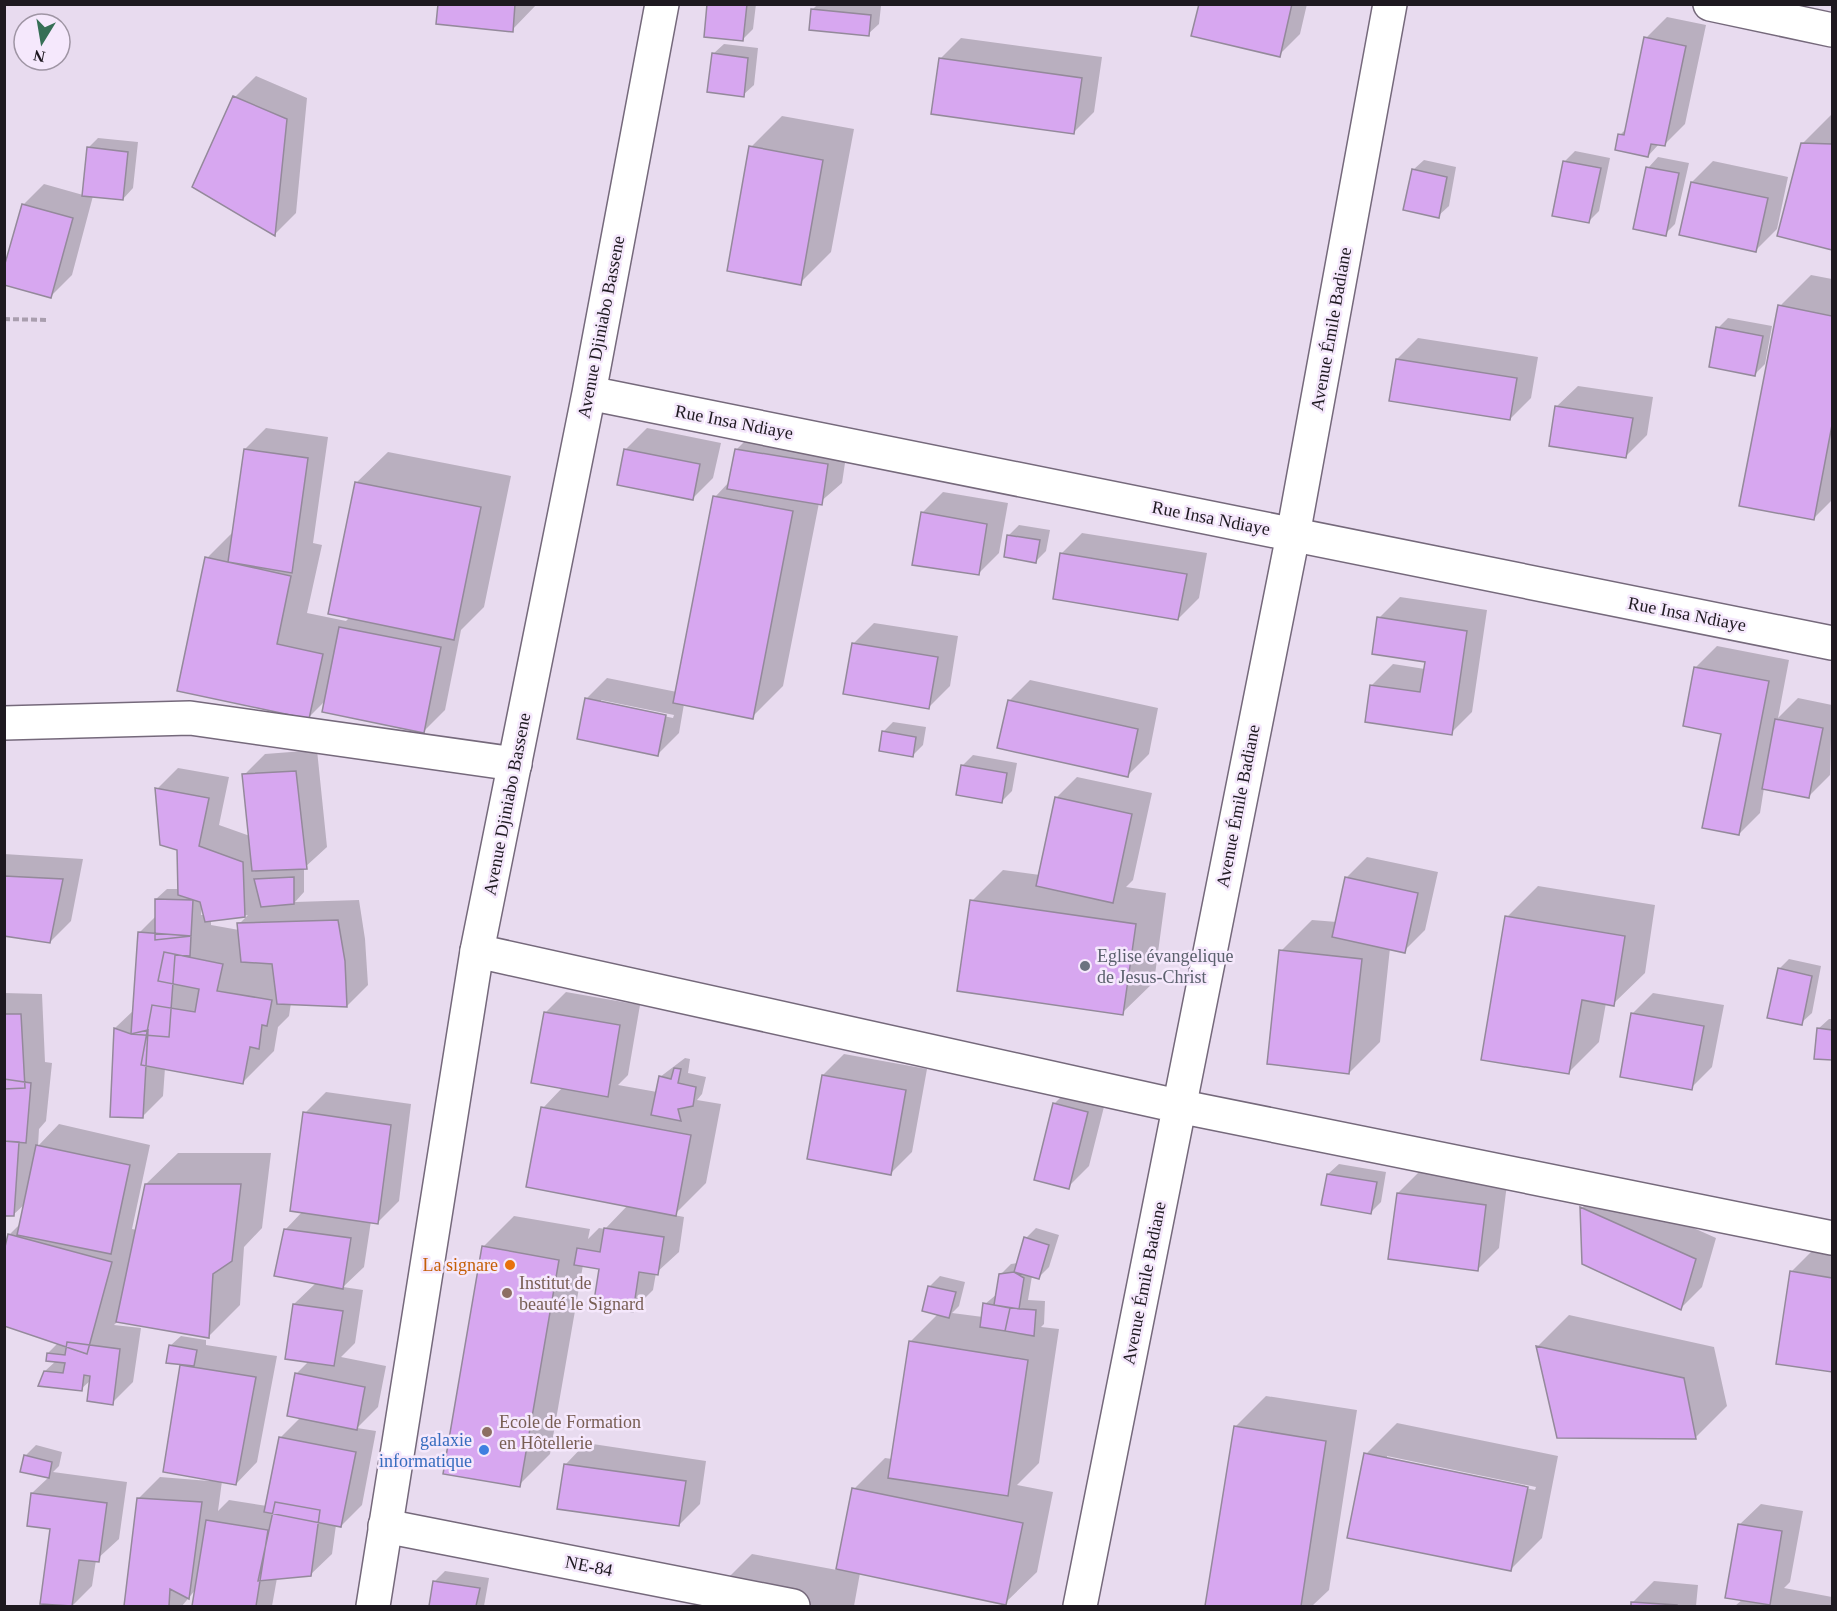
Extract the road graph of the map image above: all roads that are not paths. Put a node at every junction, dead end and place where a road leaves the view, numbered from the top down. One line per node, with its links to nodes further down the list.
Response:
1 (662, 4): 5 (street, Avenue Djiniabo Bassene)
2 (1390, 4): 6 (street, Avenue Émile Badiane)
3 (1710, 4): 4 (street)
4 (1833, 30)
5 (589, 393): 6 (street, Rue Insa Ndiaye); 9 (street, Avenue Djiniabo Bassene)
6 (1293, 535): 7 (street, Rue Insa Ndiaye); 11 (street, Avenue Émile Badiane)
7 (1833, 643)
8 (4, 723): 9 (street)
9 (515, 764): 10 (street, Avenue Djiniabo Bassene)
10 (477, 951): 11 (street); 13 (street, Avenue Djiniabo Bassene)
11 (1178, 1106): 12 (street); 16 (street, Avenue Émile Badiane)
12 (1833, 1238)
13 (385, 1526): 14 (street, Avenue Djiniabo Bassene); 15 (street, NE-84)
14 (373, 1606)
15 (793, 1606)
16 (1080, 1606)

